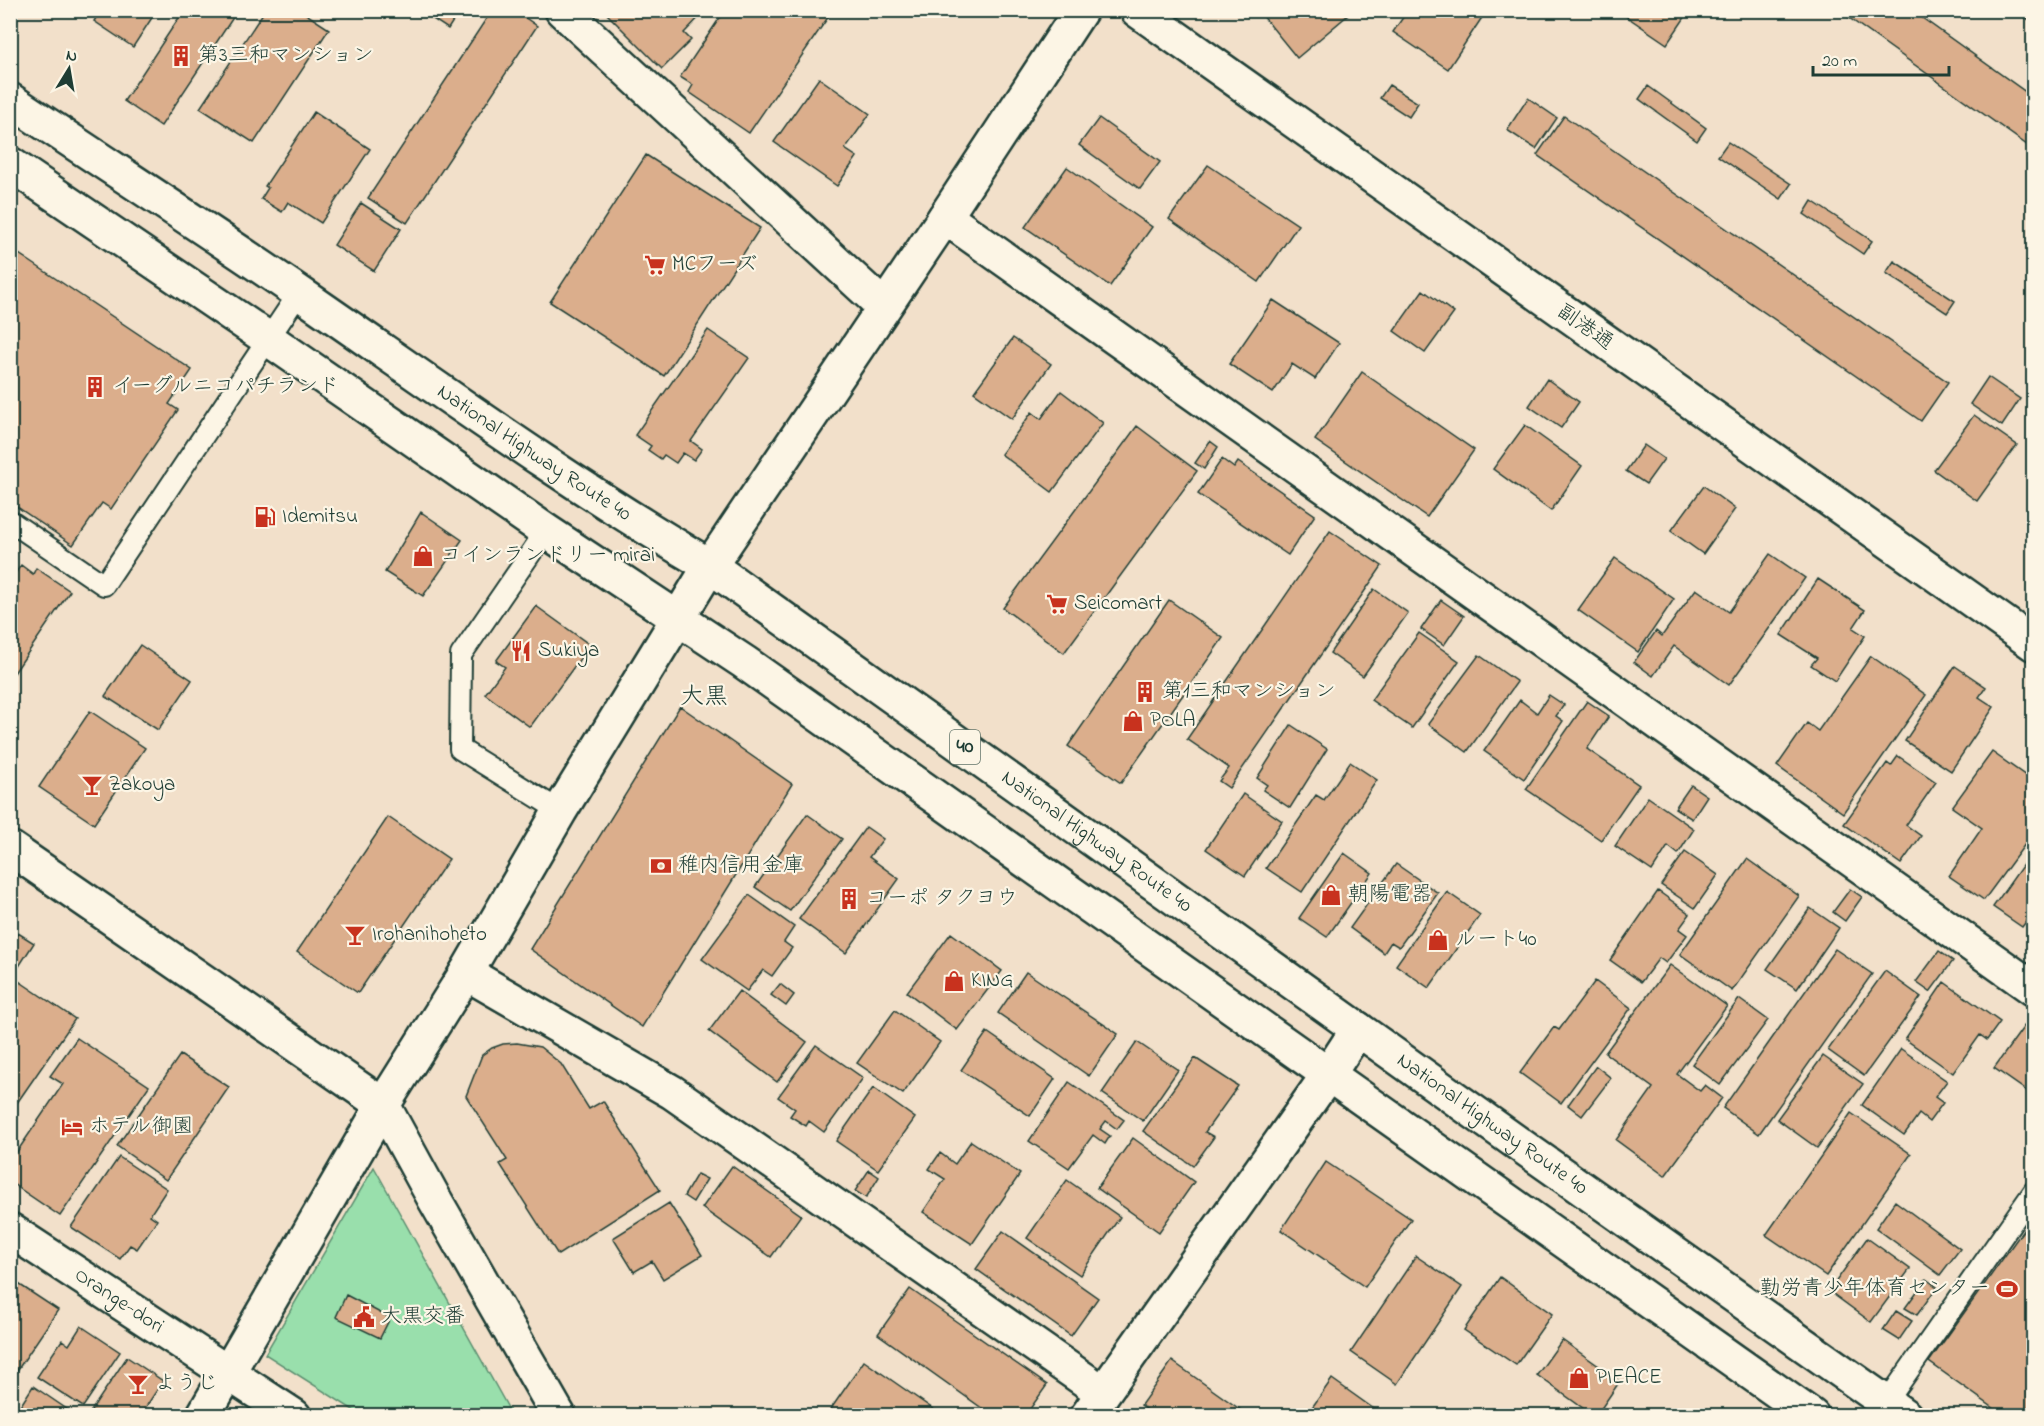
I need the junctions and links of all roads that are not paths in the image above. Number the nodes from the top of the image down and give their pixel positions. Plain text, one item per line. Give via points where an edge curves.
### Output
1 (562, 10) edge
2 (1081, 10) edge
3 (1137, 10) edge
4 (10, 100) edge
5 (10, 164) edge
6 (945, 218) junction
7 (299, 293) junction
8 (883, 306) junction
9 (267, 338) junction
10 (13, 528) edge
11 (546, 531) junction
12 (710, 566) junction
13 (677, 619) junction
14 (2034, 644) edge
15 (560, 811) junction
16 (10, 848) edge
17 (466, 973) junction
18 (2034, 989) edge
19 (1358, 1029) junction
20 (1328, 1075) junction
21 (383, 1105) junction
22 (2034, 1191) edge
23 (10, 1230) edge
24 (228, 1372) junction
25 (1093, 1409) edge
26 (1890, 1411) edge
27 (203, 1416) edge
28 (294, 1416) edge
29 (559, 1416) edge
30 (1812, 1416) edge

1 - 8 main road
2 - 6 main road
3 - 14 main road, 副港通
4 - 7 main road, National Highway Route 40 / 40
5 - 9 main road
6 - 8 main road
6 - 18 main road
7 - 9 lane
7 - 12 main road, National Highway Route 40 / 40 via 473,414 648,530
8 - 12 main road
9 - 10 lane via 104,585
9 - 11 main road
11 - 13 main road
11 - 15 lane via 461,655 460,749
12 - 13 main road
12 - 19 main road, National Highway Route 40 / 40
13 - 15 main road
13 - 20 main road via 908,776
15 - 17 main road
16 - 21 main road
17 - 21 main road
17 - 25 main road via 672,1092
19 - 20 main road
19 - 26 main road, National Highway Route 40 / 40
20 - 25 main road
20 - 30 main road
21 - 24 main road
21 - 29 main road
22 - 26 lane
23 - 24 main road, Orange-dori
24 - 27 main road
24 - 28 main road, Orange-dori

